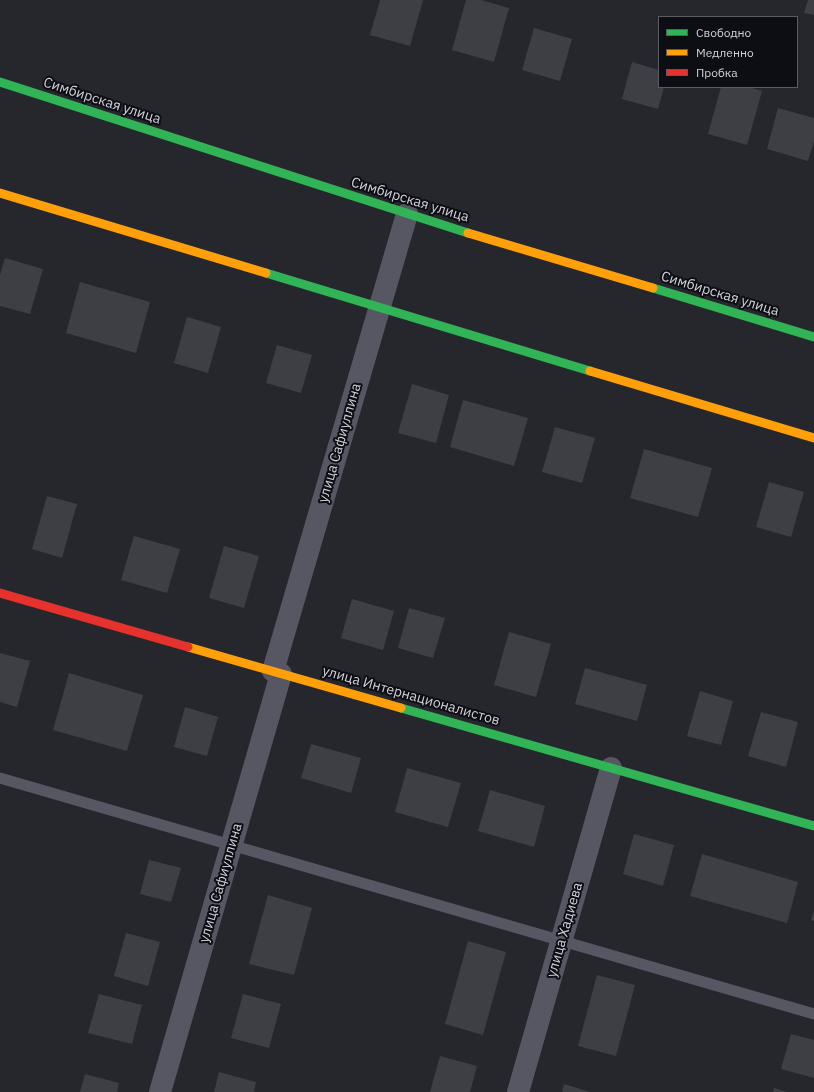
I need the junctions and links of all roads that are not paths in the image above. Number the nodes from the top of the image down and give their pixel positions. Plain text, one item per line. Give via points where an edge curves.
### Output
1 (0, 82) edge
2 (0, 193) edge
3 (407, 214) junction
4 (380, 307) junction
5 (814, 337) edge
6 (814, 438) edge
7 (0, 593) edge
8 (277, 672) junction
9 (611, 768) junction
10 (0, 778) edge
11 (814, 826) edge
12 (232, 845) junction
13 (562, 941) junction
14 (814, 1014) edge
15 (160, 1092) edge
16 (518, 1092) edge

1 - 3 street, Симбирская улица
2 - 4 street
3 - 4 street, улица Сафиуллина
3 - 5 street, Симбирская улица
4 - 6 street
4 - 8 street, улица Сафиуллина
7 - 8 street, улица Интернационалистов
8 - 9 street, улица Интернационалистов
8 - 12 street, улица Сафиуллина
9 - 11 street, улица Интернационалистов
9 - 13 street, улица Хадиева
10 - 12 lane
12 - 13 lane
12 - 15 street, улица Сафиуллина
13 - 14 lane
13 - 16 street, улица Хадиева

